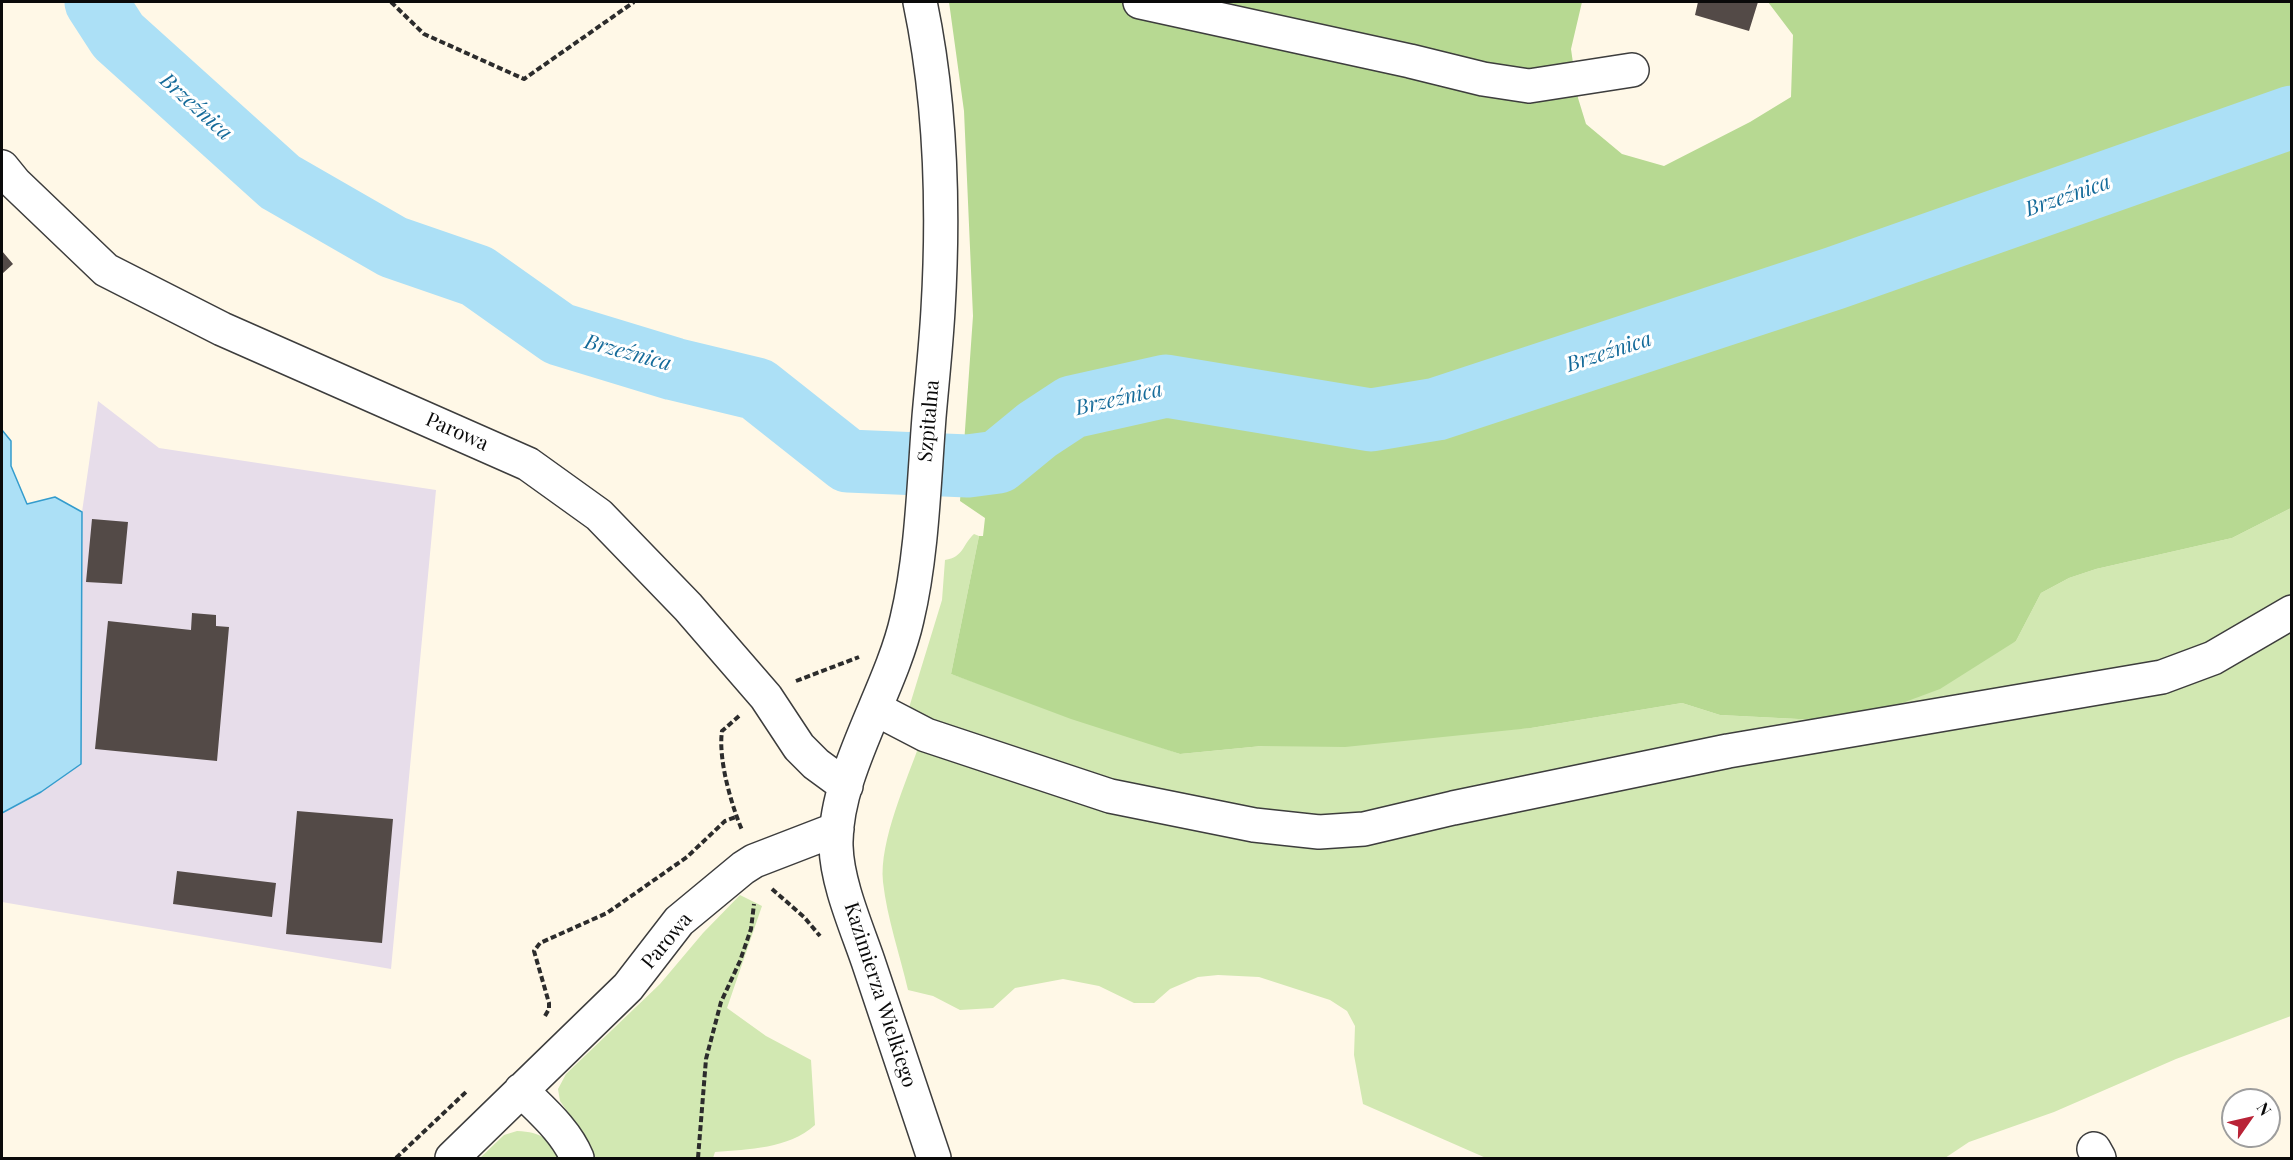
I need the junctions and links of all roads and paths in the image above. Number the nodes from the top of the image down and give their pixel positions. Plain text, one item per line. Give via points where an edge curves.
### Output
1 (391, 2) edge
2 (634, 2) edge
3 (920, 2) edge
4 (1140, 2) edge
5 (1632, 70) dead end
6 (2, 167) edge
7 (2292, 612) edge
8 (860, 657) dead end
9 (766, 696) junction
10 (876, 709) junction
11 (846, 786) junction
12 (736, 817) junction
13 (837, 829) junction
14 (748, 864) junction
15 (824, 943) dead end
16 (539, 1023) dead end
17 (472, 1087) dead end
18 (521, 1090) junction
19 (396, 1158) edge
20 (452, 1158) edge
21 (578, 1158) edge
22 (698, 1158) edge
23 (934, 1158) edge

1 - 2 path via 423,34 524,79
3 - 10 street, Szpitalna via 930,58 939,168 938,311 907,620
4 - 5 street via 1529,86
6 - 9 street, Parowa via 106,270 222,329 528,464 599,515 688,607
7 - 10 street via 2213,658 2162,677 1728,751 1364,830 1319,832 1254,825 1110,796 926,735
8 - 9 path via 779,686
9 - 11 street, Parowa via 799,747
9 - 12 path via 722,731 723,758
10 - 11 street, Szpitalna
11 - 13 street, Szpitalna
12 - 14 path
12 - 16 path via 725,821 687,857 606,913 540,942 534,951 549,1009
13 - 14 street, Parowa
13 - 23 street, Kazimierza Wielkiego via 838,859 851,912
14 - 15 path via 816,929
14 - 18 street, Parowa via 679,921 628,987
14 - 22 path via 754,900 751,929 721,1002 706,1059
17 - 19 path
18 - 20 street, Parowa
18 - 21 street via 554,1122

